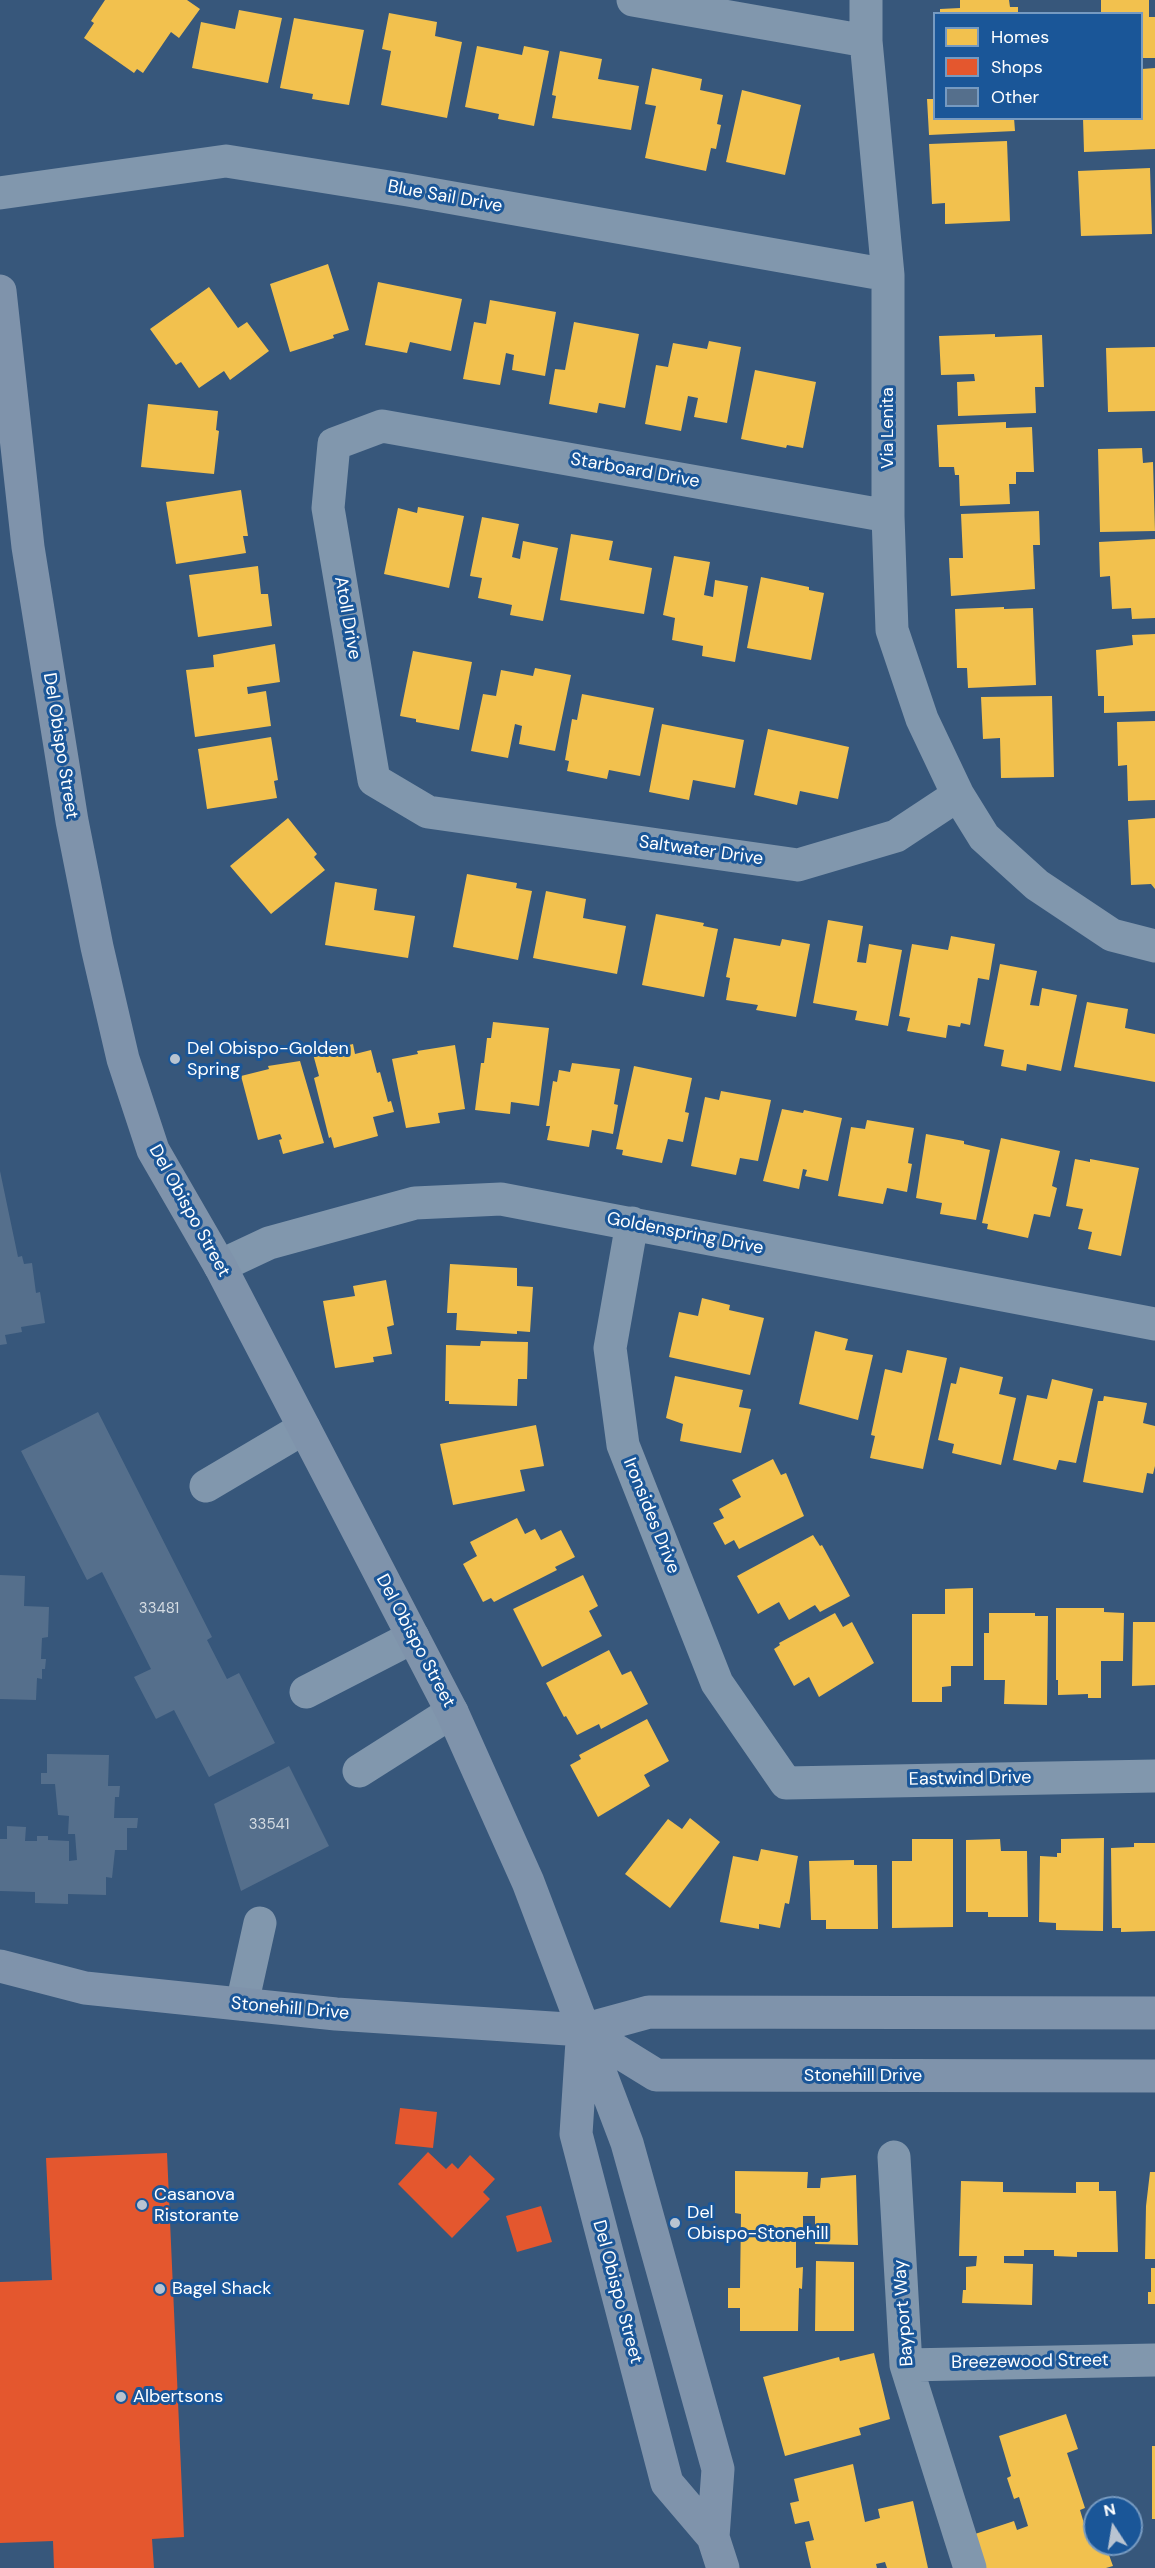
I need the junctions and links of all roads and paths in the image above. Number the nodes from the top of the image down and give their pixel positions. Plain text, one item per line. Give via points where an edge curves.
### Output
1 (633, 0) edge
2 (866, 0) edge
3 (866, 41) junction
4 (0, 193) edge
5 (888, 275) junction
6 (0, 291) edge
7 (382, 426) joint
8 (888, 516) junction
9 (958, 795) junction
10 (428, 812) joint
11 (1155, 946) edge
12 (632, 1224) junction
13 (220, 1266) junction
14 (1155, 1324) edge
15 (304, 1428) junction
16 (206, 1486) dead end
17 (413, 1637) junction
18 (306, 1692) dead end
19 (452, 1712) junction
20 (359, 1771) dead end
21 (1155, 1776) edge
22 (786, 1783) joint
23 (260, 1923) dead end
24 (0, 1966) edge
25 (242, 2004) junction
26 (1155, 2013) edge
27 (583, 2030) junction
28 (1155, 2076) edge
29 (894, 2157) dead end
30 (1155, 2360) edge
31 (906, 2365) junction
32 (713, 2537) junction
33 (723, 2568) edge
34 (970, 2568) edge

1 - 3 street
2 - 3 street, Via Lenita
3 - 5 street, Via Lenita
4 - 5 street, Blue Sail Drive via 226,161
5 - 8 street, Via Lenita
6 - 13 main road, Del Obispo Street via 28,547 72,821 97,947 123,1059 153,1150
7 - 8 street, Starboard Drive
7 - 10 street, Atoll Drive via 334,444 328,508 374,780
8 - 9 street, Via Lenita via 892,630 922,719
9 - 10 street, Saltwater Drive via 896,836 798,865
9 - 11 street, Via Lenita via 984,837 1037,885 1112,935
12 - 13 street, Goldenspring Drive via 501,1199 415,1203 269,1243
12 - 14 street, Goldenspring Drive
12 - 22 street, Ironsides Drive via 610,1348 623,1445 717,1683
13 - 15 main road, Del Obispo Street
15 - 16 street
15 - 17 main road, Del Obispo Street
17 - 18 street
17 - 19 main road, Del Obispo Street
19 - 20 street
19 - 27 main road, Del Obispo Street via 524,1872
21 - 22 street, Eastwind Drive
23 - 25 street
24 - 25 main road, Stonehill Drive via 84,1988
25 - 27 main road, Stonehill Drive
26 - 27 main road, Stonehill Drive via 649,2012
27 - 28 main road, Stonehill Drive via 656,2075
27 - 32 main road, Del Obispo Street via 627,2143 718,2469
27 - 32 main road, Del Obispo Street via 576,2134 668,2483
29 - 31 street, Bayport Way
30 - 31 street, Breezewood Street
31 - 34 street, Bayport Way
32 - 33 main road, Del Obispo Street

